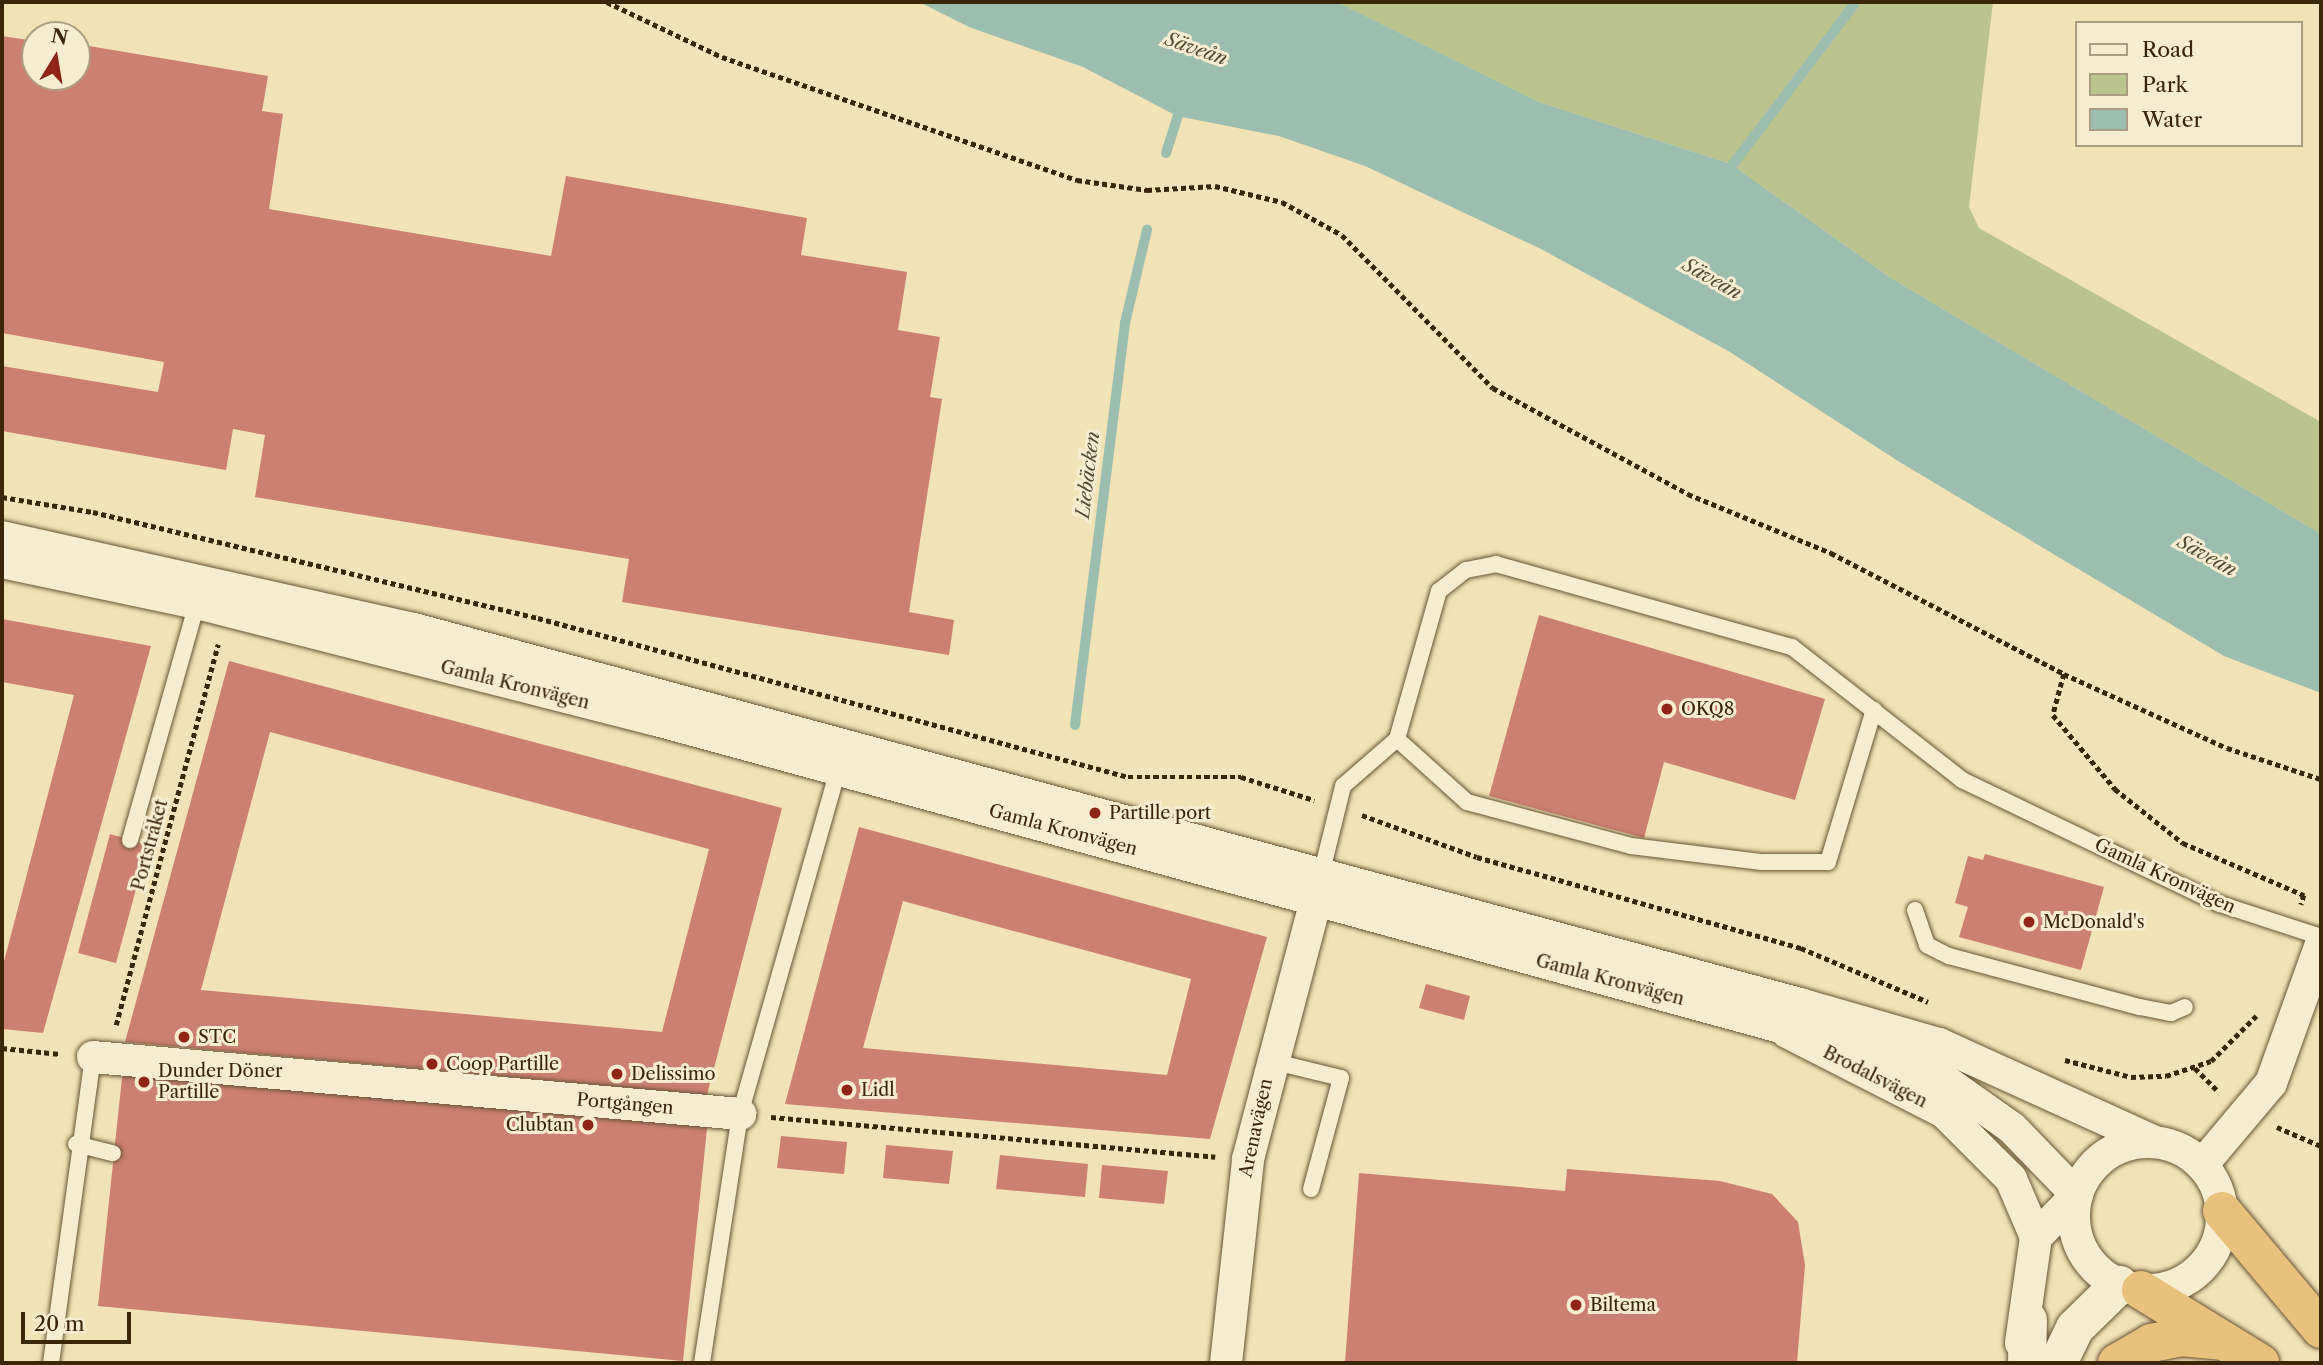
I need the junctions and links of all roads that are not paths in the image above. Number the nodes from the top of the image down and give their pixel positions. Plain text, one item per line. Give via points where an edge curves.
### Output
1 (2, 537) edge
2 (2, 562) edge
3 (200, 591) junction
4 (1874, 710) junction
5 (1397, 738) junction
6 (842, 758) junction
7 (130, 840) dead end
8 (1320, 885) junction
9 (1915, 910) dead end
10 (2321, 937) edge
11 (2319, 961) edge
12 (2185, 1007) dead end
13 (1777, 1026) junction
14 (100, 1057) joint
15 (1271, 1061) junction
16 (740, 1114) junction
17 (2155, 1142) junction
18 (76, 1144) junction
19 (113, 1153) dead end
20 (2202, 1164) junction
21 (1311, 1189) dead end
22 (2077, 1195) junction
23 (2222, 1211) junction
24 (2036, 1237) junction
25 (2130, 1287) junction
26 (2028, 1320) junction
27 (2321, 1329) edge
28 (2248, 1354) edge
29 (51, 1363) edge
30 (702, 1363) edge
31 (1226, 1363) edge
32 (2015, 1363) edge
33 (2027, 1363) edge
34 (2058, 1363) edge
35 (2117, 1363) edge

1 - 3 street, Gamla Kronvägen
2 - 3 street, Gamla Kronvägen
3 - 6 street, Gamla Kronvägen
3 - 7 lane
4 - 5 lane via 1828,862 1762,862 1631,846 1467,802
4 - 5 lane, Gamla Kronvägen via 1792,647 1496,564 1466,570 1440,591
4 - 10 lane, Gamla Kronvägen via 1962,780 2220,904
5 - 8 lane via 1356,771 1338,808
6 - 8 street, Gamla Kronvägen
6 - 16 lane
8 - 13 street, Gamla Kronvägen
8 - 15 street, Arenavägen
8 - 17 street, Gamla Kronvägen via 1938,1044
9 - 12 lane via 1927,945 1949,956 2140,1007 2171,1013
11 - 20 street via 2271,1083
13 - 22 street, Gamla Kronvägen via 1838,1031 1930,1070 2012,1128
13 - 24 street, Brodalsvägen via 1944,1112 2011,1179
14 - 16 street, Portgången
14 - 18 lane
15 - 21 lane via 1341,1078
15 - 31 street, Arenavägen via 1248,1159
16 - 30 lane
17 - 20 street
17 - 22 street via 2107,1154
18 - 19 lane
18 - 29 lane
20 - 23 street
22 - 24 street
22 - 25 street via 2081,1248
23 - 25 street via 2219,1239 2195,1274 2169,1287
23 - 27 highway
24 - 26 street, Brodalsvägen
25 - 28 highway
25 - 34 street via 2075,1328
26 - 32 street
26 - 33 street, Brodalsvägen
28 - 35 highway via 2181,1337 2151,1343

